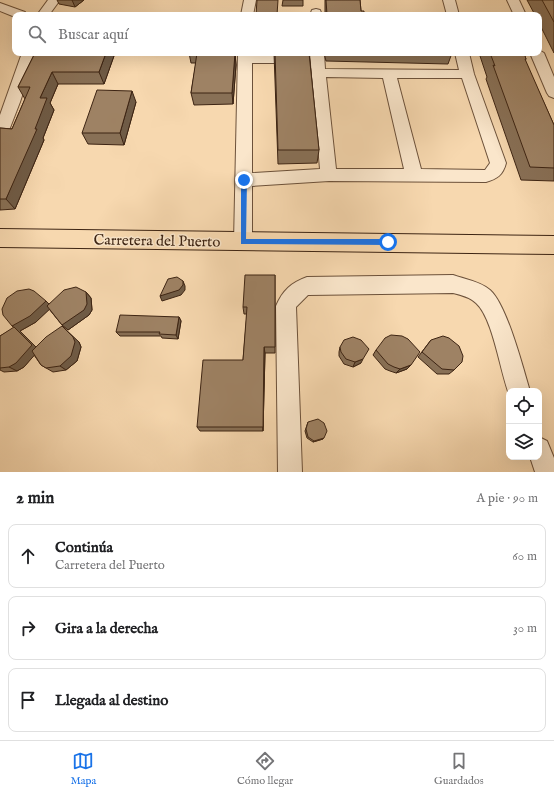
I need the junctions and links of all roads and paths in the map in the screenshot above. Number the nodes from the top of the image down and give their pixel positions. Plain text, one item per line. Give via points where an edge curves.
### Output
1 (54, 0) edge
2 (250, 0) edge
3 (449, 0) edge
4 (513, 0) edge
5 (0, 7) edge
6 (13, 12) edge
7 (45, 12) edge
8 (247, 12) edge
9 (452, 12) edge
10 (519, 12) edge
11 (28, 56) edge
12 (245, 56) edge
13 (463, 56) edge
14 (538, 56) edge
15 (318, 62) edge
16 (389, 73) junction
17 (467, 74) junction
18 (554, 93) edge
19 (0, 133) edge
20 (329, 175) junction
21 (414, 175) junction
22 (244, 180) junction
23 (0, 238) edge
24 (243, 242) junction
25 (554, 246) edge
26 (518, 388) edge
27 (542, 458) edge
28 (290, 472) edge
29 (547, 472) edge

1 - 7 lane
2 - 8 lane
3 - 9 lane
4 - 10 lane
5 - 6 lane
11 - 19 lane
12 - 15 lane
12 - 22 lane
13 - 17 lane
14 - 18 lane
15 - 16 lane
15 - 20 lane
16 - 17 lane
16 - 21 lane
17 - 21 lane via 498,163 497,168 486,176
20 - 21 lane
20 - 22 lane
22 - 24 lane
23 - 24 main road, Carretera del Puerto
24 - 25 main road, Carretera del Puerto
26 - 28 lane via 493,311 485,298 469,288 453,284 308,286 297,290 286,306
27 - 29 lane

